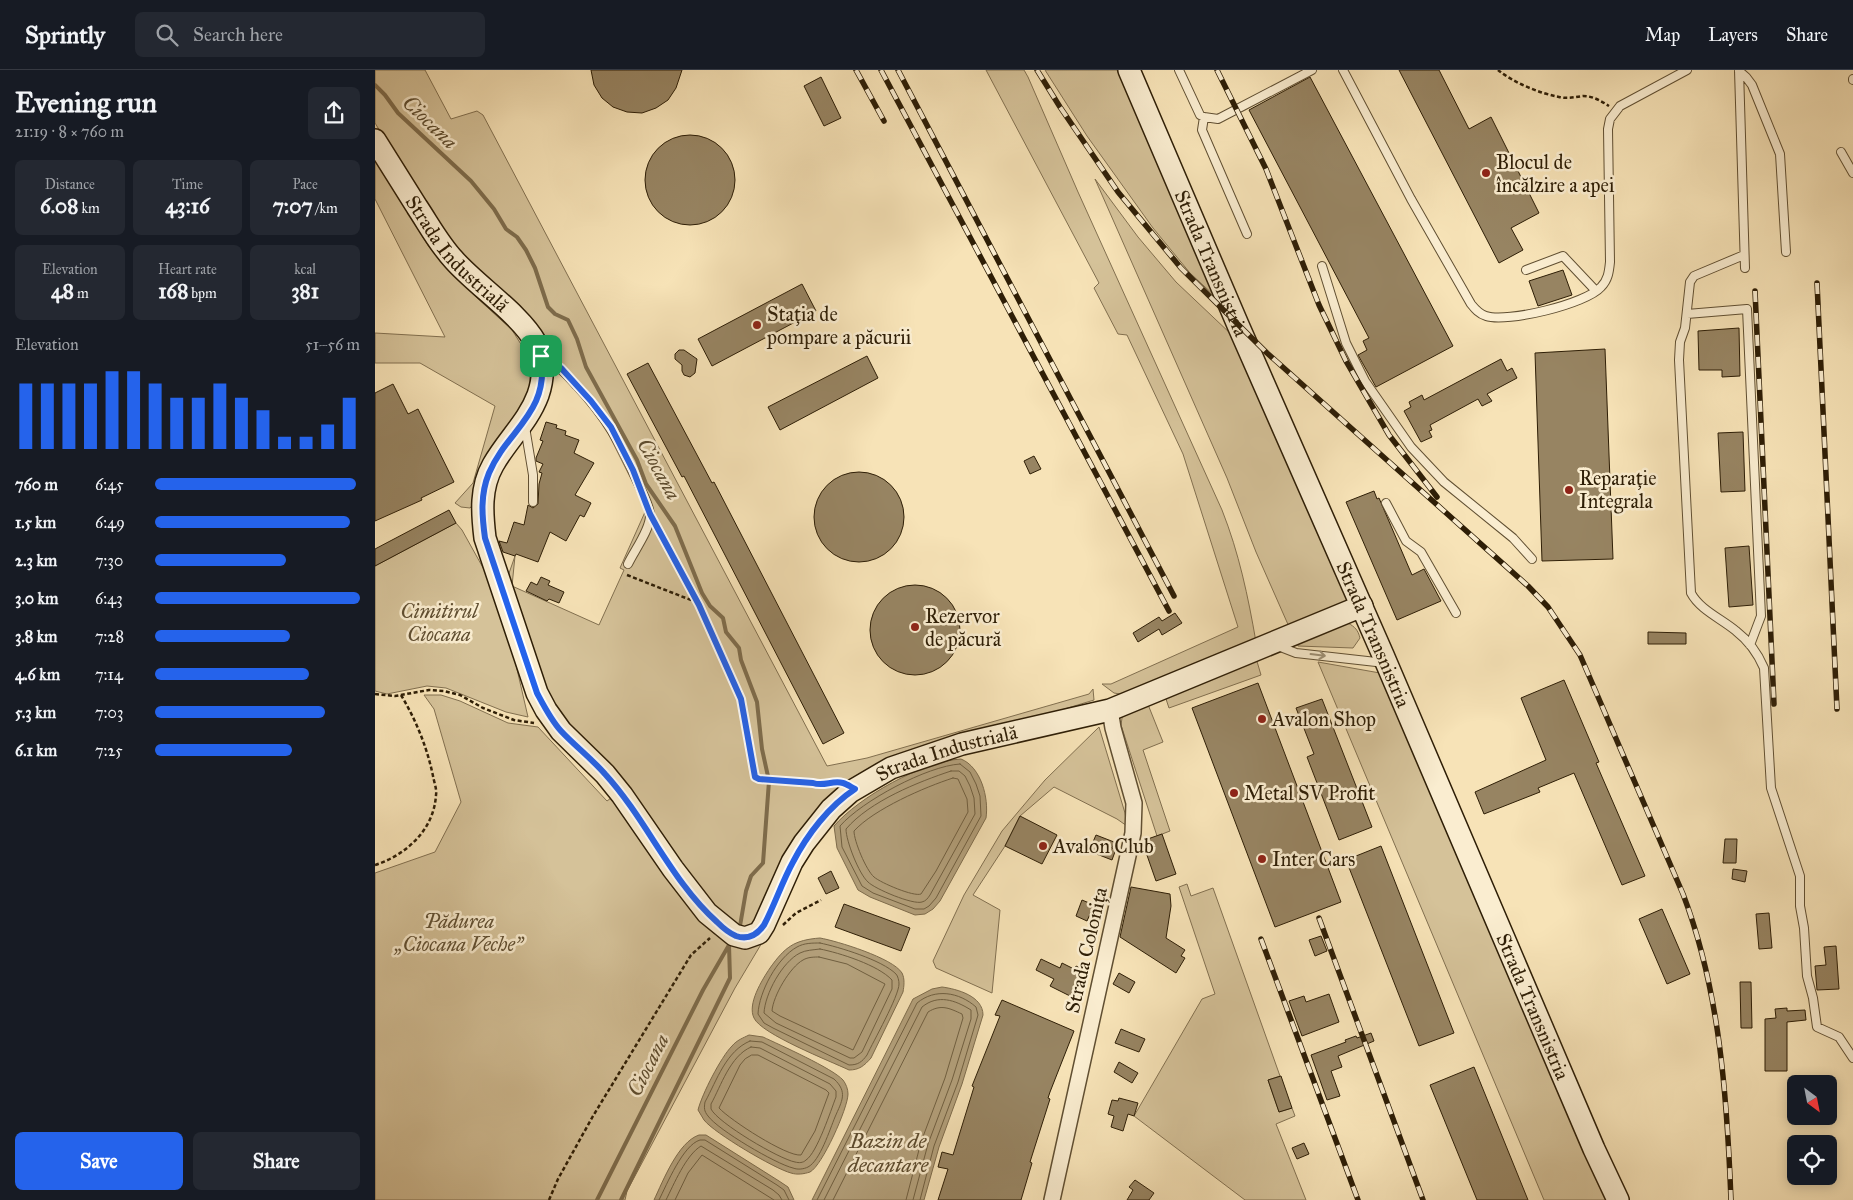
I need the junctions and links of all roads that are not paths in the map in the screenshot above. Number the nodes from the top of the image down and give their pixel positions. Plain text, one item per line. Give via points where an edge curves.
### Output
1 (1129, 70) edge
2 (1179, 70) edge
3 (1312, 70) edge
4 (1343, 70) edge
5 (1687, 70) edge
6 (1739, 70) edge
7 (1204, 117) junction
8 (375, 140) edge
9 (1841, 152) dead end
10 (1853, 173) edge
11 (1247, 234) dead end
12 (1786, 252) dead end
13 (1744, 255) junction
14 (1322, 266) dead end
15 (1745, 268) dead end
16 (1526, 270) dead end
17 (1596, 291) junction
18 (1687, 314) junction
19 (541, 356) junction
20 (524, 423) junction
21 (533, 502) dead end
22 (1386, 503) dead end
23 (1532, 559) dead end
24 (627, 564) road end
25 (1362, 606) junction
26 (1456, 614) dead end
27 (1272, 643) junction
28 (1750, 645) junction
29 (1387, 664) junction
30 (1110, 710) junction
31 (1853, 1058) edge
32 (1052, 1200) edge
33 (1618, 1200) edge

1 - 25 street, Strada Transnistria
2 - 7 lane via 1200,115
3 - 7 lane via 1217,119
4 - 17 lane via 1411,199 1477,312 1505,319 1527,316
5 - 17 lane via 1626,103 1616,110 1611,119 1608,129 1610,262 1606,282
6 - 12 lane via 1753,85 1780,154
6 - 13 lane
7 - 11 lane via 1202,130
8 - 19 street, Strada Industrială via 442,246 531,336
9 - 10 lane
13 - 15 lane
13 - 18 lane via 1694,276 1690,282
14 - 23 lane via 1346,343 1365,381 1399,432 1429,468 1513,538
16 - 17 lane via 1563,256
18 - 28 lane via 1679,360 1691,593 1696,602 1738,632
18 - 28 lane via 1747,309 1761,616
19 - 20 street, Strada Industrială via 543,369 539,392
19 - 24 lane via 561,368 602,414 633,470 650,514 649,525
20 - 21 lane via 533,475
20 - 30 street, Strada Industrială via 499,455 489,475 483,496 482,518 485,538 537,693 561,731 605,774 687,889 707,913 734,936 745,938 759,933 792,862 831,809 855,789 915,758
22 - 26 lane via 1406,541 1421,552
25 - 27 street, Strada Industrială
25 - 29 street, Strada Transnistria
27 -> 29 lane via 1296,653
27 - 30 street, Strada Industrială
28 - 31 lane via 1758,653 1764,668 1771,788 1801,876 1800,906 1807,976 1817,1027 1839,1037
29 - 33 street, Strada Transnistria
30 - 32 street, Strada Colonița via 1134,803 1133,832

